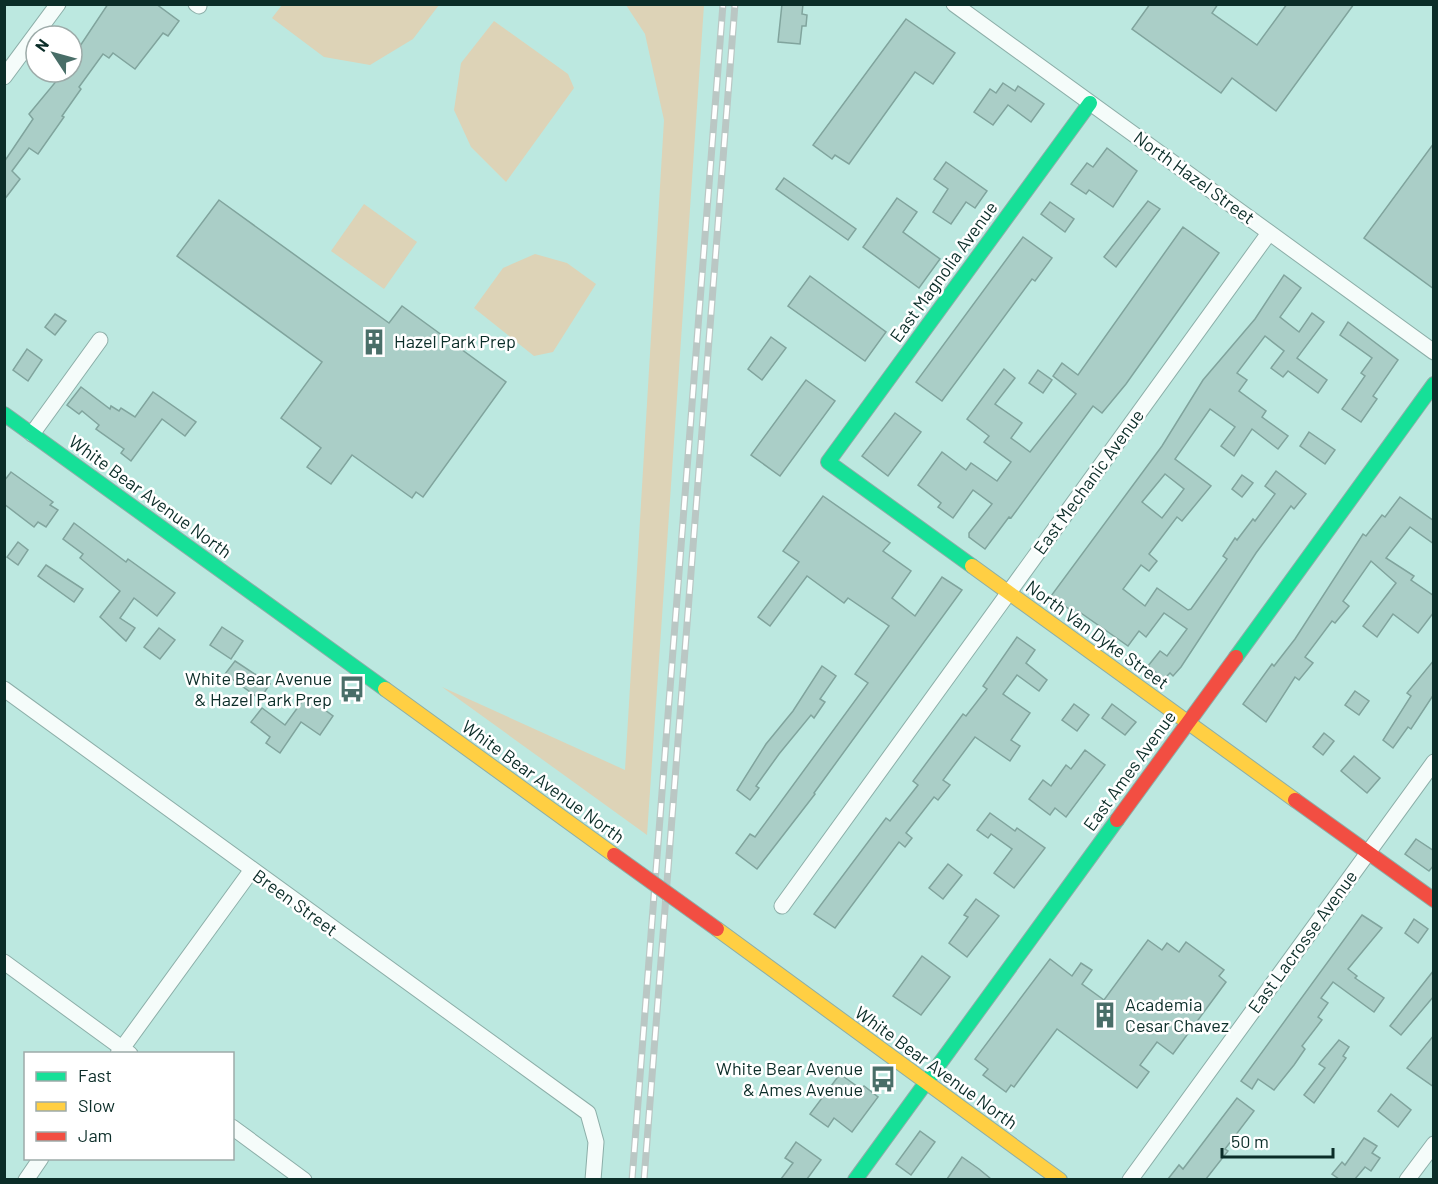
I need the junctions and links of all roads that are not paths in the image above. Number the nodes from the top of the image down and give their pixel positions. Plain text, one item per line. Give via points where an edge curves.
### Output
1 (58, 4) edge
2 (954, 4) edge
3 (4, 77) edge
4 (1090, 103) junction
5 (1269, 233) junction
6 (100, 340) dead end
7 (1434, 352) edge
8 (1434, 384) edge
9 (4, 414) edge
10 (32, 434) junction
11 (828, 462) joint
12 (1009, 593) junction
13 (4, 689) edge
14 (1188, 723) junction
15 (1434, 762) edge
16 (1367, 853) junction
17 (251, 871) junction
18 (1434, 900) edge
19 (782, 906) dead end
20 (4, 962) edge
21 (124, 1052) edge
22 (926, 1083) junction
23 (234, 1128) edge
24 (1434, 1144) edge
25 (40, 1160) edge
26 (26, 1179) edge
27 (304, 1179) edge
28 (593, 1179) edge
29 (855, 1179) edge
30 (1060, 1179) edge
31 (1130, 1179) edge
32 (1407, 1179) edge

1 - 3 street
2 - 4 street, North Hazel Street
4 - 5 street, North Hazel Street
4 - 11 street, East Magnolia Avenue
5 - 7 street, North Hazel Street
5 - 12 street, East Mechanic Avenue
6 - 10 street
8 - 14 street, East Ames Avenue
9 - 10 street, White Bear Avenue North
10 - 22 street, White Bear Avenue North, bridge
11 - 12 street, North Van Dyke Street
12 - 14 street, North Van Dyke Street
12 - 19 street, East Mechanic Avenue
13 - 17 street, Breen Street
14 - 16 street, North Van Dyke Street
14 - 22 street, East Ames Avenue
15 - 16 street, East Lacrosse Avenue
16 - 18 street, North Van Dyke Street
16 - 31 street, East Lacrosse Avenue
17 - 21 street
17 - 28 street, Breen Street via 588,1113 596,1142
20 - 21 street
22 - 29 street, East Ames Avenue
22 - 30 street, White Bear Avenue North
23 - 27 street
24 - 32 street
25 - 26 street

